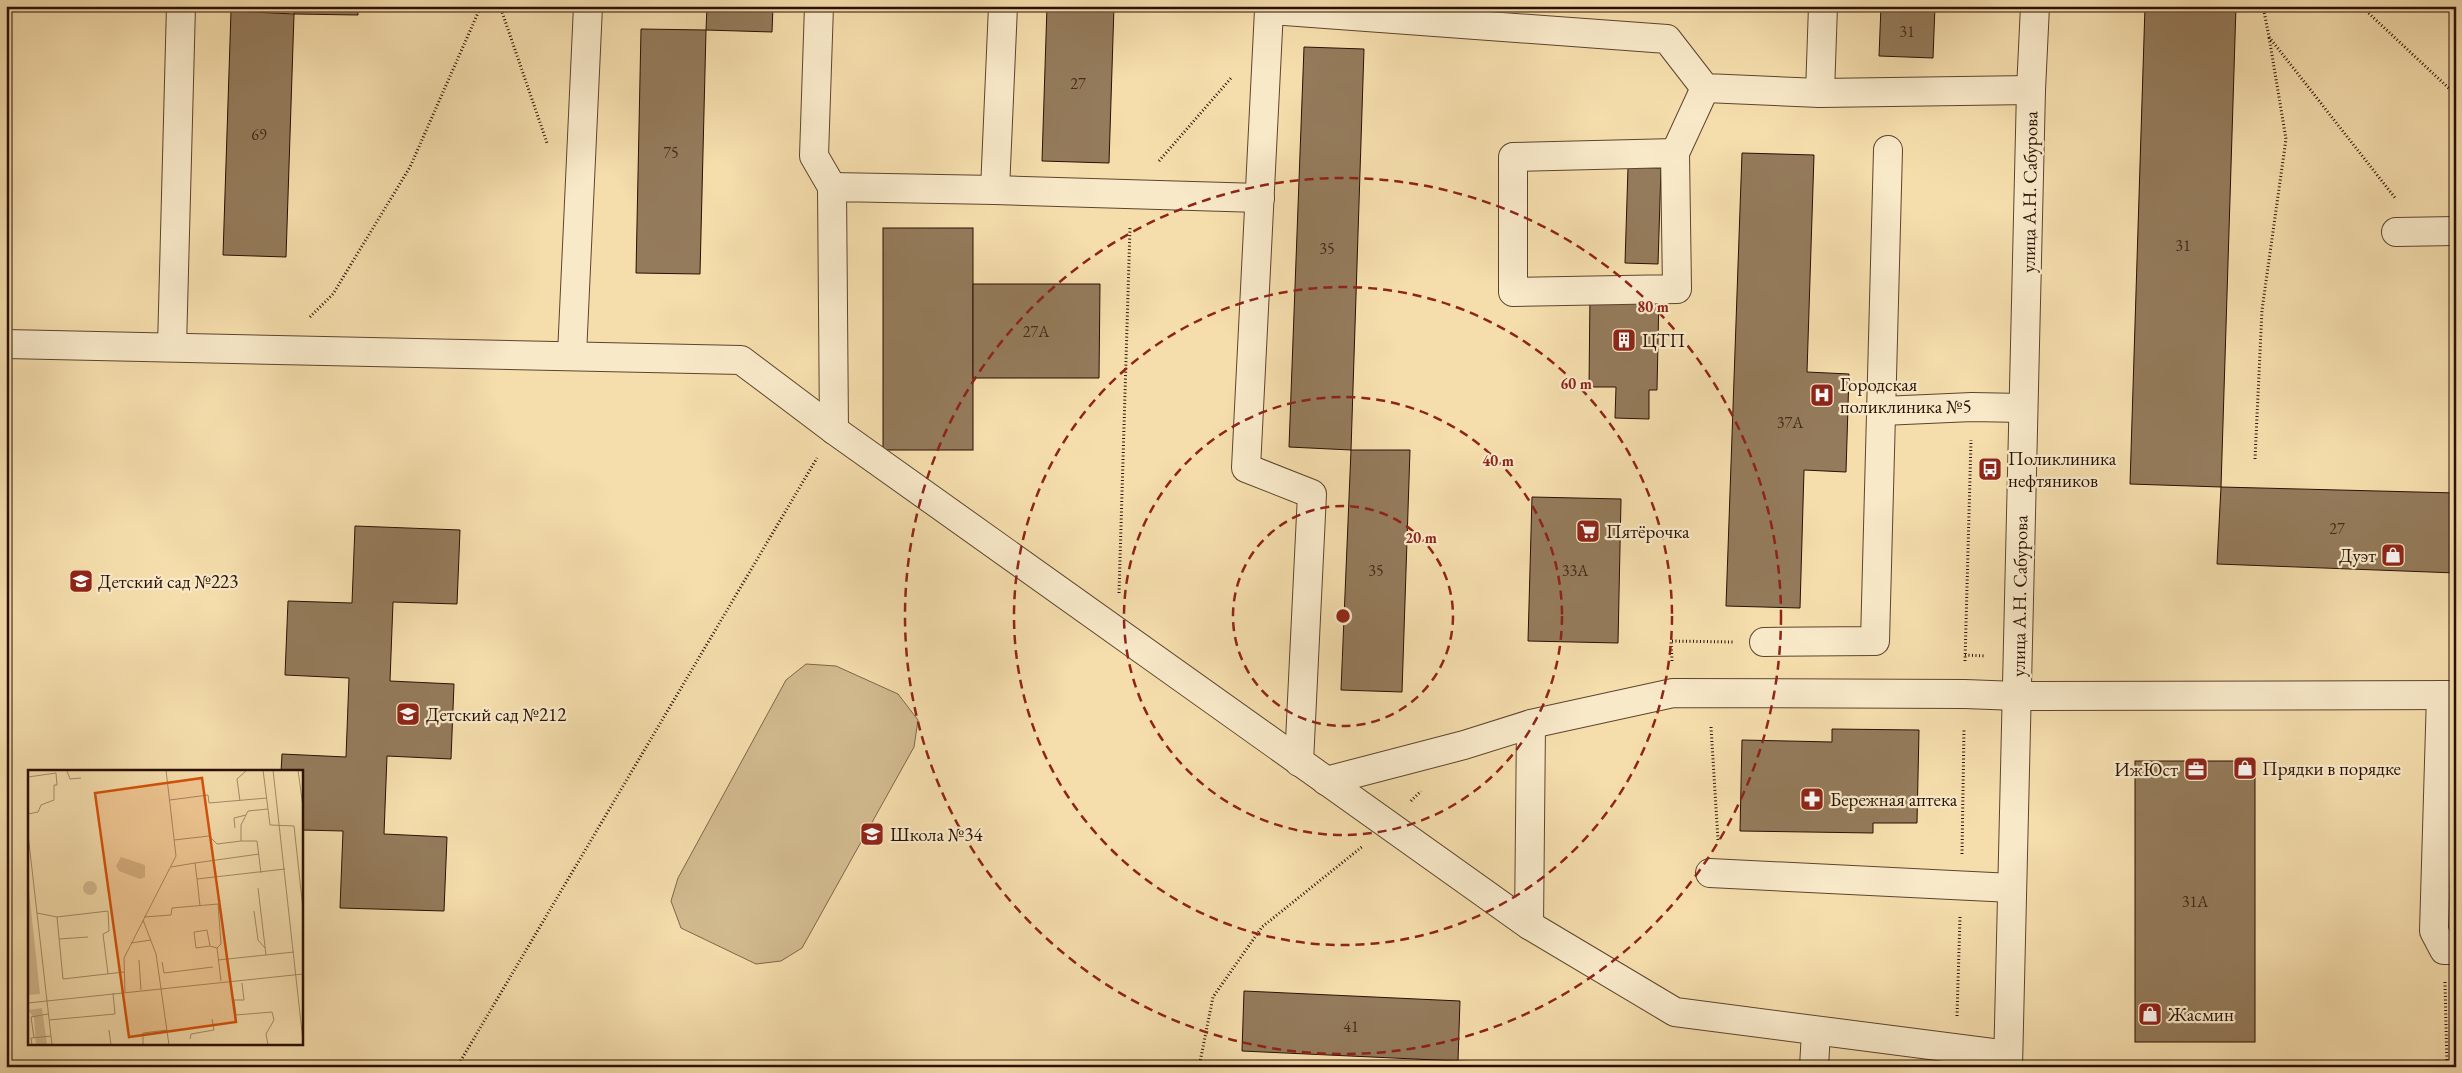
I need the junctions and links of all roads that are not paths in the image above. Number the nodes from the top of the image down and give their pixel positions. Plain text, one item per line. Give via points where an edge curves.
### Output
1 (181, 6) edge
2 (588, 6) edge
3 (819, 6) edge
4 (1002, 6) edge
5 (1822, 6) edge
6 (2035, 6) edge
7 (1705, 88) junction
8 (2031, 90) junction
9 (1820, 93) junction
10 (1888, 150) dead end
11 (1675, 153) junction
12 (832, 187) junction
13 (995, 190) junction
14 (1260, 198) junction
15 (2456, 230) edge
16 (2409, 231) road end
17 (6, 344) edge
18 (172, 347) junction
19 (572, 355) junction
20 (2023, 408) junction
21 (1882, 410) junction
22 (834, 430) junction
23 (1764, 642) road end
24 (2448, 695) edge
25 (2017, 696) junction
26 (1531, 724) junction
27 (1299, 762) junction
28 (1326, 781) junction
29 (1715, 873) road end
30 (2012, 888) junction
31 (1529, 925) junction
32 (2450, 950) edge
33 (1816, 1032) junction
34 (2008, 1061) edge
35 (1814, 1067) edge

1 - 18 street
2 - 19 street
3 - 12 street via 814,156
4 - 13 street
5 - 9 street
6 - 8 street, улица А.Н. Сабурова
7 - 9 street
7 - 11 street
7 - 14 street via 1667,39 1269,10
8 - 9 street
8 - 20 street, улица А.Н. Сабурова
10 - 21 street
11 - 11 street via 1513,157 1513,292 1676,288
12 - 13 street
12 - 22 street
13 - 14 street
14 - 27 street via 1246,468 1312,494
15 - 16 street
17 - 18 street
18 - 19 street
19 - 22 street via 741,360
20 - 21 street
20 - 25 street, улица А.Н. Сабурова
21 - 23 street via 1875,642
22 - 27 street
24 - 25 street
24 - 32 street via 2434,931
25 - 26 street via 1673,693
25 - 30 street, улица А.Н. Сабурова
26 - 28 street
26 - 31 street
27 - 28 street
28 - 31 street
29 - 30 street
30 - 34 street, улица А.Н. Сабурова
31 - 33 street via 1675,1012
33 - 34 street via 1955,1049
33 - 35 street

